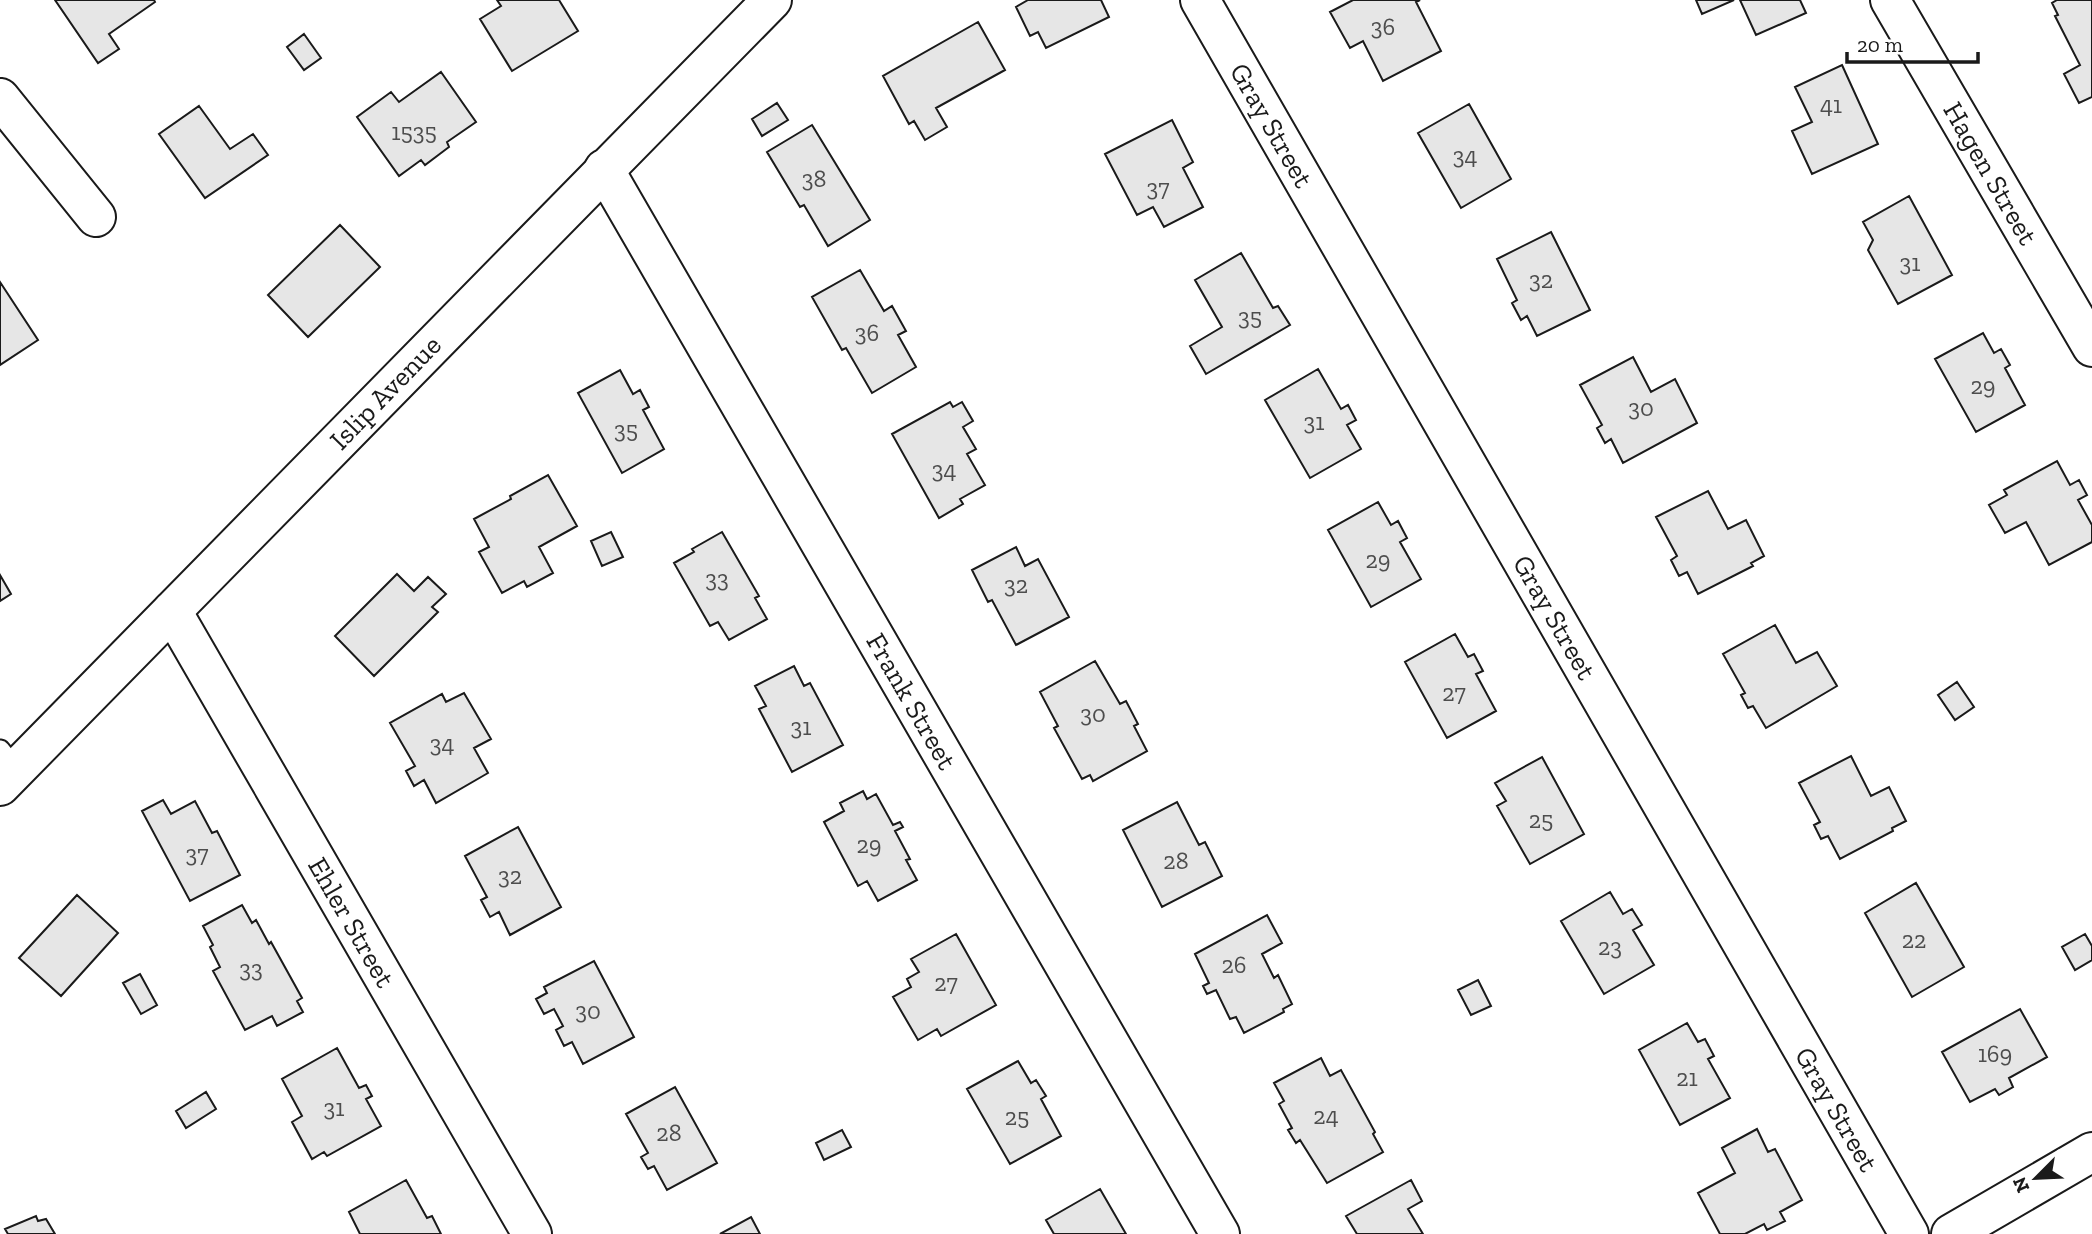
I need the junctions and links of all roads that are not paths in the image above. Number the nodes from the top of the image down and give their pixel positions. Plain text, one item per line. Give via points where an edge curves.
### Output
1 (772, 0) edge
2 (1200, 0) edge
3 (1890, 0) edge
4 (0, 98) edge
5 (604, 169) junction
6 (96, 217) dead end
7 (2092, 347) edge
8 (172, 611) junction
9 (5, 769) edge
10 (2092, 1152) edge
11 (532, 1234) edge
12 (1220, 1234) edge
13 (1909, 1234) edge
14 (1951, 1234) edge

1 - 5 street, Islip Avenue
2 - 13 street, Gray Street
3 - 7 street, Hagen Street
4 - 6 street
5 - 8 street, Islip Avenue
5 - 12 street, Frank Street
8 - 9 street, Islip Avenue
8 - 11 street, Ehler Street
10 - 14 street

